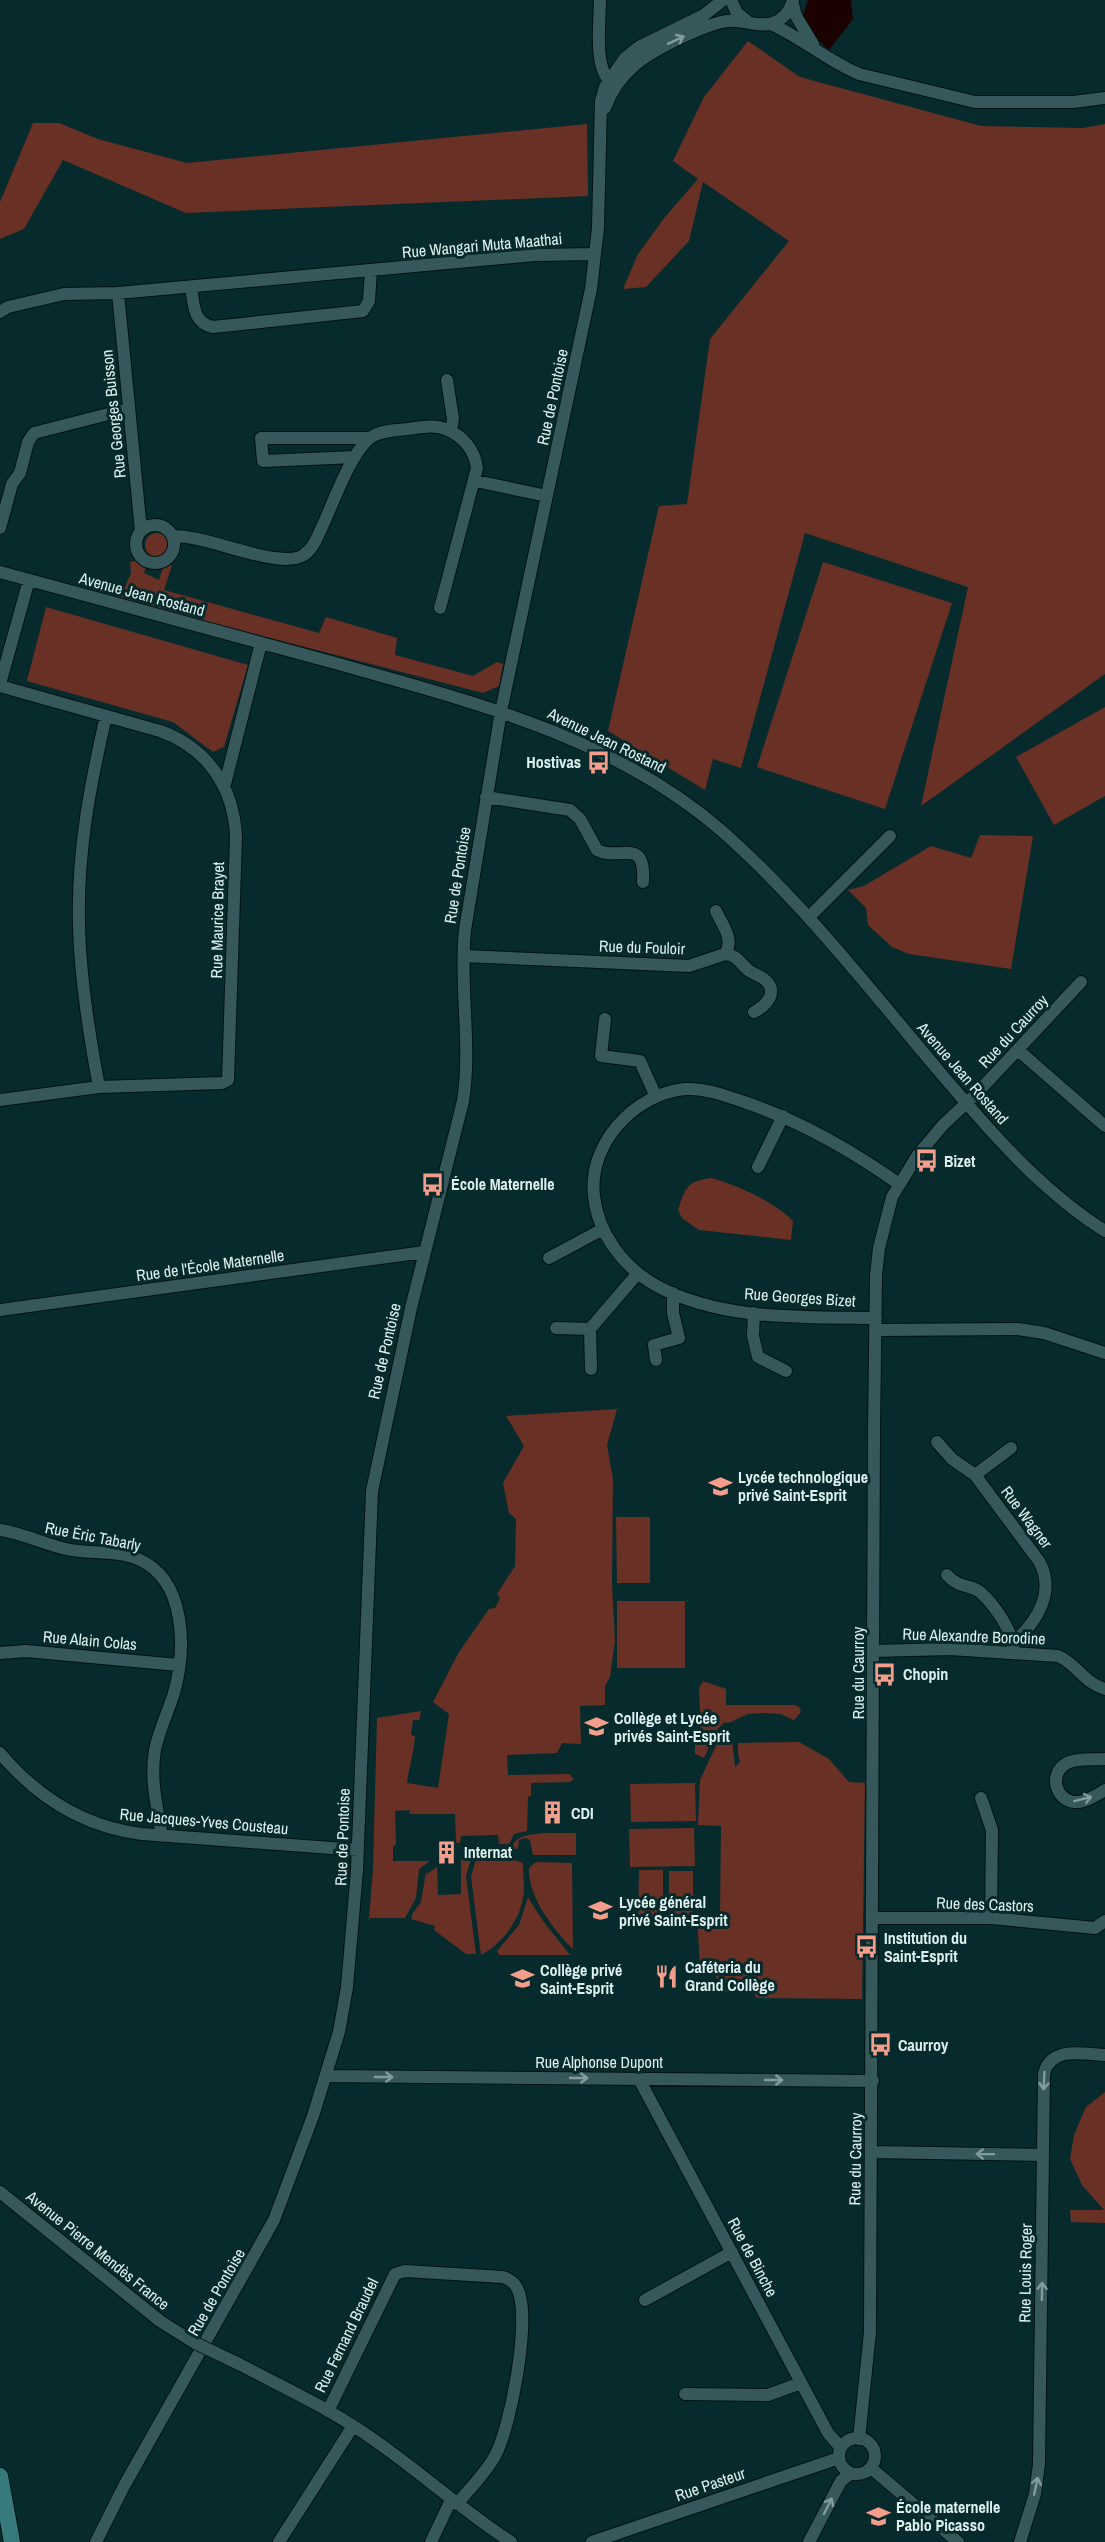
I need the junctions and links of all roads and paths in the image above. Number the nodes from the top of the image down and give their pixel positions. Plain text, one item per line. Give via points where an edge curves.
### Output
1 (600, 0) edge
2 (723, 0) edge
3 (731, 0) edge
4 (793, 2) edge
5 (748, 22) junction
6 (771, 24) junction
7 (817, 49) junction
8 (612, 83) junction
9 (1105, 98) edge
10 (595, 254) junction
11 (371, 270) junction
12 (191, 287) junction
13 (118, 293) junction
14 (0, 312) edge
15 (447, 380) dead end
16 (128, 409) junction
17 (451, 431) junction
18 (370, 438) junction
19 (355, 457) junction
20 (476, 481) junction
21 (6, 482) edge
22 (547, 496) junction
23 (0, 528) edge
24 (141, 531) junction
25 (173, 536) junction
26 (0, 572) edge
27 (29, 580) junction
28 (440, 608) dead end
29 (261, 643) junction
30 (0, 685) edge
31 (501, 711) junction
32 (106, 716) junction
33 (225, 784) junction
34 (486, 797) junction
35 (890, 836) dead end
36 (644, 882) dead end
37 (716, 911) dead end
38 (809, 917) junction
39 (725, 954) junction
40 (464, 957) junction
41 (1081, 982) dead end
42 (754, 1011) dead end
43 (605, 1019) dead end
44 (1018, 1050) junction
45 (99, 1087) junction
46 (656, 1097) junction
47 (0, 1100) edge
48 (966, 1103) junction
49 (783, 1116) junction
50 (1105, 1126) edge
51 (758, 1167) dead end
52 (899, 1184) junction
53 (603, 1229) junction
54 (1105, 1231) edge
55 (424, 1252) junction
56 (549, 1258) dead end
57 (638, 1273) junction
58 (673, 1293) junction
59 (0, 1310) edge
60 (754, 1313) junction
61 (875, 1324) junction
62 (556, 1328) dead end
63 (590, 1329) junction
64 (1105, 1353) edge
65 (656, 1360) dead end
66 (591, 1369) dead end
67 (786, 1371) dead end
68 (937, 1442) dead end
69 (1011, 1448) dead end
70 (975, 1475) junction
71 (0, 1530) edge
72 (947, 1575) dead end
73 (1012, 1648) junction
74 (874, 1651) junction
75 (0, 1653) edge
76 (178, 1665) junction
77 (1105, 1689) edge
78 (0, 1753) edge
79 (1105, 1759) edge
80 (1105, 1790) edge
81 (981, 1797) dead end
82 (162, 1836) junction
83 (358, 1850) junction
84 (874, 1918) junction
85 (992, 1918) junction
86 (1102, 1926) edge
87 (1105, 2055) edge
88 (326, 2076) junction
89 (639, 2079) junction
90 (873, 2081) junction
91 (872, 2152) junction
92 (1043, 2155) junction
93 (0, 2192) edge
94 (732, 2252) junction
95 (645, 2300) dead end
96 (801, 2383) junction
97 (686, 2394) dead end
98 (328, 2411) junction
99 (353, 2426) junction
100 (859, 2439) junction
101 (840, 2453) junction
102 (871, 2468) junction
103 (851, 2473) junction
104 (0, 2476) edge
105 (454, 2502) junction
106 (12, 2542) edge
107 (96, 2542) edge
108 (279, 2542) edge
109 (431, 2542) edge
110 (511, 2542) edge
111 (592, 2542) edge
112 (809, 2542) edge
113 (958, 2542) edge
114 (1020, 2542) edge

1 - 8 street via 600,66
2 - 8 street via 698,18 639,47 625,58
3 - 5 street via 737,13
4 - 6 street via 784,16
4 - 7 street via 801,25
5 - 6 street
8 -> 5 street via 652,51 718,23
6 - 7 street
7 - 9 street via 859,74 966,101 1073,102
8 - 10 street, Rue de Pontoise via 600,127
10 - 11 street, Rue Wangari Muta Maathai via 535,255
10 - 22 street, Rue de Pontoise via 586,318
11 - 12 street, Rue Wangari Muta Maathai
11 - 12 street via 369,302 363,311 225,326 209,326 198,319
12 - 13 street, Rue Wangari Muta Maathai
13 - 14 street, Rue Wangari Muta Maathai via 64,294
13 - 16 street, Rue Georges Buisson
15 - 17 street
16 - 21 street via 34,433 20,473
16 - 24 street, Rue Georges Buisson
17 - 18 street via 433,426 389,431
17 - 20 street via 474,456
18 - 19 street
18 - 19 street via 261,438 263,461
19 - 25 street via 315,541 302,556 274,558 201,539
20 - 22 street
20 - 28 street
21 - 23 street
22 - 31 street, Rue de Pontoise
24 - 25 street via 158,525
24 - 25 street, Rue Georges Buisson via 137,548 142,558 151,562 162,562 170,556
26 - 27 street, Avenue Jean Rostand
27 - 29 street, Avenue Jean Rostand
27 - 30 street, Rue Maurice Brayet
29 - 31 street, Avenue Jean Rostand
29 - 33 street
30 - 32 street, Rue Maurice Brayet
31 - 34 street, Rue de Pontoise
31 - 38 street, Avenue Jean Rostand via 564,735 659,784 725,834
32 - 33 street, Rue Maurice Brayet via 177,738 206,759
32 - 45 street via 86,814 79,914 84,997
33 - 45 street, Rue Maurice Brayet via 236,837 229,1078 222,1083
34 - 36 street via 570,810 580,819 597,850 605,854 632,853 640,859
34 - 40 street, Rue de Pontoise
35 - 38 street
37 - 39 street via 729,938
38 - 48 street, Avenue Jean Rostand
39 - 40 street, Rue du Fouloir via 689,966
39 - 42 street via 735,956 768,983 769,1000
40 - 55 street, Rue de Pontoise via 465,1086
41 - 44 street, Rue du Caurroy
43 - 46 street via 601,1056 640,1061
44 - 48 street, Rue du Caurroy
44 - 50 street
45 - 47 street, Rue Maurice Brayet
46 - 49 street, Rue Georges Bizet via 677,1090 704,1090
46 - 53 street, Rue Georges Bizet via 625,1117 600,1157 593,1194
48 - 52 street, Rue du Caurroy via 929,1141
48 - 54 street, Avenue Jean Rostand via 1047,1188
49 - 51 street
49 - 52 street, Rue Georges Bizet via 842,1146
52 - 61 street, Rue du Caurroy via 880,1239
53 - 56 street
53 - 57 street, Rue Georges Bizet via 619,1254
55 - 59 street, Rue de l'École Maternelle
55 - 83 street, Rue de Pontoise via 370,1503
57 - 58 street, Rue Georges Bizet
57 - 63 street
58 - 60 street, Rue Georges Bizet
58 - 65 street via 679,1338 654,1345
60 - 61 street, Rue Georges Bizet
60 - 67 street via 753,1336 758,1357
61 - 64 street, Rue Georges Bizet via 1018,1329 1044,1333
61 - 74 street, Rue du Caurroy
62 - 63 street
63 - 66 street
68 - 70 street, Rue Wagner via 952,1460
69 - 70 street
70 - 73 street, Rue Wagner via 1045,1573 1039,1613
71 - 76 street, Rue Éric Tabarly via 69,1550 128,1556 152,1568 169,1588 178,1614
72 - 73 street via 960,1586 982,1595 1005,1623
73 - 74 street, Rue Alexandre Borodine
73 - 77 street, Rue Alexandre Borodine via 1058,1656 1089,1682
74 - 84 street, Rue du Caurroy
75 - 76 street, Rue Alain Colas via 26,1651
76 - 82 street, Rue Éric Tabarly via 154,1762
78 - 82 street, Rue Jacques-Yves Cousteau via 45,1796 81,1817 109,1828
79 -> 80 street via 1071,1761 1059,1771 1055,1782 1062,1796 1072,1802
81 - 85 street via 992,1830
82 - 83 street, Rue Jacques-Yves Cousteau
83 - 88 street, Rue de Pontoise via 346,1998
84 - 85 street, Rue des Castors
84 - 90 street, Rue du Caurroy
85 - 86 street, Rue des Castors
87 -> 92 street, Rue Louis Roger via 1065,2054 1048,2062 1043,2080
88 -> 89 street, Rue Alphonse Dupont
88 - 107 street, Rue de Pontoise via 268,2232
89 -> 90 street, Rue Alphonse Dupont
89 - 94 street, Rue de Binche
90 - 91 street, Rue du Caurroy
92 -> 91 street
91 - 100 street, Rue du Caurroy via 870,2339
114 -> 92 street, Rue Louis Roger via 1035,2494 1039,2464
93 - 98 street, Avenue Pierre Mendès France, bridge via 160,2321
94 - 95 street
94 - 96 street, Rue de Binche
96 - 97 street via 768,2395
96 - 101 street, Rue de Binche
98 - 99 street, Avenue Pierre Mendès France
98 - 105 street, Rue Fernand Braudel via 395,2274 405,2271 503,2277 512,2282 520,2295 522,2314 513,2402 496,2454
99 - 105 street, Avenue Pierre Mendès France
99 - 108 street
100 - 101 street via 848,2440
100 - 102 street via 867,2441 873,2449 875,2460
101 - 103 street via 843,2468
101 - 111 street, Rue Pasteur
102 - 103 street via 861,2474
102 - 113 street
112 -> 103 street via 841,2481
104 - 106 main road
105 - 109 street
105 - 110 street, Avenue Pierre Mendès France

